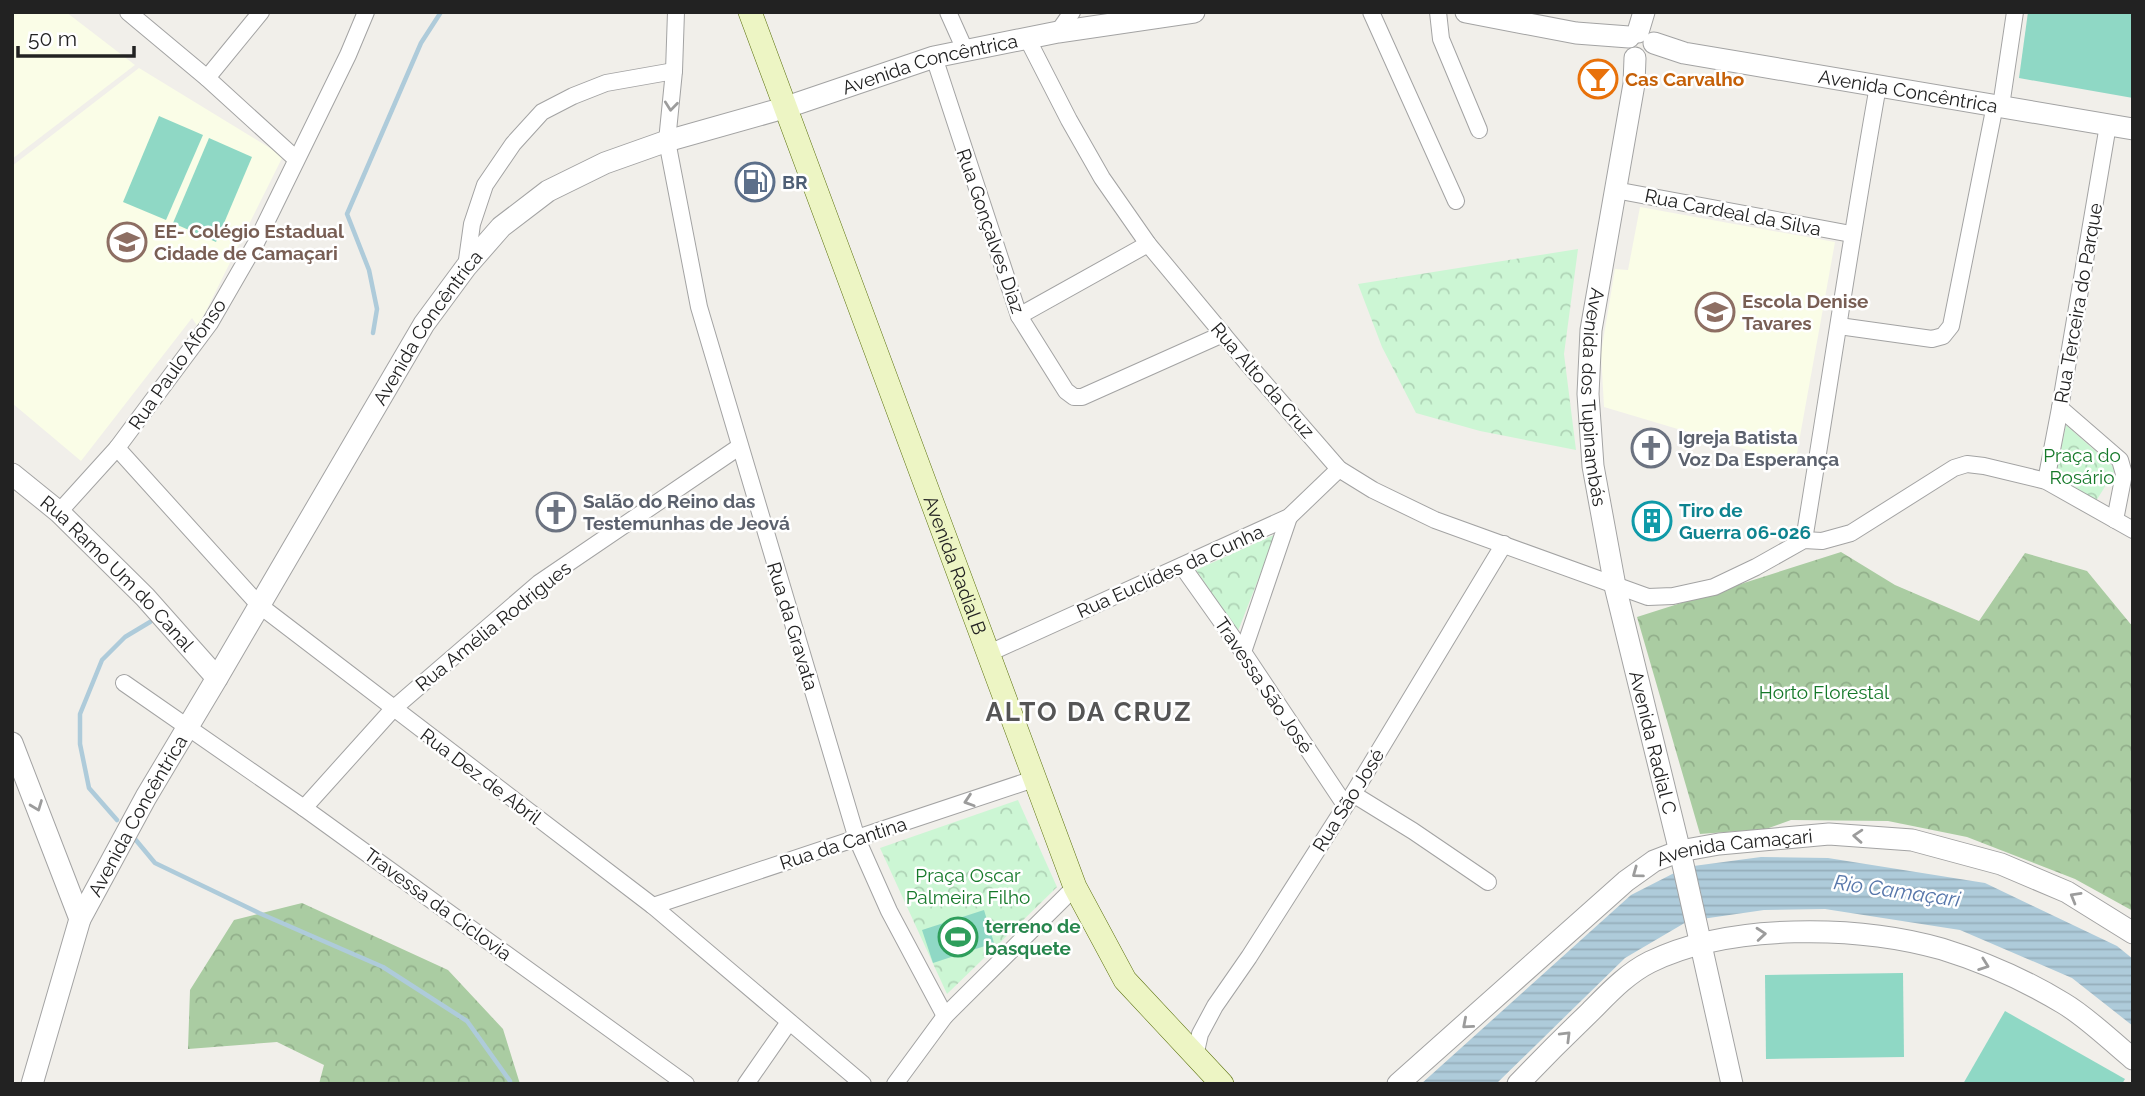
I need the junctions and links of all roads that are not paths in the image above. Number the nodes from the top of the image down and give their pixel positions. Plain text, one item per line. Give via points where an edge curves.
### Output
1 (261, 12) edge
2 (366, 12) edge
3 (676, 12) edge
4 (750, 12) edge
5 (948, 12) edge
6 (1072, 12) edge
7 (1194, 12) edge
8 (1371, 12) edge
9 (1438, 12) edge
10 (1466, 12) edge
11 (2015, 12) edge
12 (137, 15) edge
13 (1058, 32) junction
14 (1027, 38) junction
15 (1641, 39) edge
16 (965, 50) junction
17 (934, 57) junction
18 (674, 71) junction
19 (207, 78) junction
20 (1878, 86) junction
21 (1998, 106) junction
22 (784, 108) junction
23 (2108, 125) junction
24 (2133, 129) edge
25 (1479, 130) dead end
26 (667, 141) junction
27 (296, 159) junction
28 (1615, 190) junction
29 (1456, 201) dead end
30 (1851, 234) junction
31 (1148, 244) junction
32 (466, 267) junction
33 (1019, 316) junction
34 (1839, 326) junction
35 (1223, 334) junction
36 (2060, 408) junction
37 (739, 447) junction
38 (117, 448) junction
39 (1339, 469) junction
40 (15, 479) edge
41 (2046, 481) junction
42 (59, 512) junction
43 (1289, 517) junction
44 (2115, 520) junction
45 (2133, 530) edge
46 (1804, 540) junction
47 (1504, 544) junction
48 (1182, 566) junction
49 (1615, 586) junction
50 (259, 605) junction
51 (1243, 652) junction
52 (987, 654) junction
53 (217, 678) junction
54 (124, 683) dead end
55 (393, 709) junction
56 (188, 727) junction
57 (12, 743) edge
58 (1034, 779) junction
59 (1349, 800) junction
60 (304, 807) junction
61 (857, 838) junction
62 (1681, 858) junction
63 (1488, 882) dead end
64 (1075, 887) junction
65 (653, 906) junction
66 (80, 919) junction
67 (2133, 933) edge
68 (1699, 936) junction
69 (945, 1016) junction
70 (789, 1022) junction
71 (1195, 1056) junction
72 (2133, 1059) edge
73 (32, 1084) edge
74 (686, 1084) edge
75 (746, 1084) edge
76 (863, 1084) edge
77 (895, 1084) edge
78 (1222, 1084) edge
79 (1398, 1084) edge
80 (1518, 1084) edge
81 (1732, 1084) edge

1 - 19 street
2 - 27 street, Rua Paulo Afonso
3 - 18 street, Rua da Gravata
4 - 22 main road, Avenida Radial B
5 - 16 street
6 - 13 street
7 - 13 street, Avenida Concêntrica
8 - 29 street
9 - 25 street via 1441,39
10 - 15 street, Avenida Concêntrica via 1596,36
11 - 21 street
12 - 19 street
13 - 14 street, Avenida Concêntrica
14 - 16 street, Avenida Concêntrica
14 - 31 street, Rua Alto da Cruz via 1102,178
15 - 20 street, Avenida Concêntrica via 1684,53
15 - 28 street, Avenida dos Tupinambás
16 - 17 street, Avenida Concêntrica
17 - 22 street, Avenida Concêntrica
17 - 33 street, Rua Gonçalves Diaz
18 -> 26 street, Rua da Gravata
18 - 32 street via 606,83 542,112 485,185 472,224
19 - 27 street
20 - 21 street, Avenida Concêntrica
20 - 30 street
21 - 23 street, Avenida Concêntrica
21 - 34 street via 1951,326 1943,336 1932,339
22 - 26 street, Avenida Concêntrica
22 - 52 main road, Avenida Radial B
23 - 24 street, Avenida Concêntrica
23 - 36 street, Rua Terceira do Parque
26 - 32 street, Avenida Concêntrica via 605,163 548,191 501,227
26 - 37 street, Rua da Gravata via 699,307
27 - 38 street, Rua Paulo Afonso via 255,245 210,323
28 - 30 street, Rua Cardeal da Silva
28 - 49 street, Avenida dos Tupinambás via 1591,330 1588,394 1593,467
30 - 34 street
31 - 33 street
31 - 35 street, Rua Alto da Cruz
32 - 50 street, Avenida Concêntrica via 424,324
33 - 35 street, Rua Gonçalves Diaz via 1074,397
34 - 46 street
35 - 39 street, Rua Alto da Cruz
36 - 41 street, Rua Terceira do Parque
36 - 44 street via 2124,467
37 - 55 street, Rua Amélia Rodrigues via 539,583
37 - 61 street, Rua da Gravata
38 - 42 street, Rua Paulo Afonso
38 - 50 street, Rua Dez de Abril
39 - 43 street, Rua Euclídes da Cunha
39 - 47 street, Rua Alto da Cruz via 1435,520
40 - 42 street, Rua Ramo Um do Canal
41 - 44 street
41 - 46 street via 1967,464 1851,533 1822,541
42 - 53 street, Rua Ramo Um do Canal via 145,597
43 - 48 street, Rua Euclídes da Cunha
43 - 51 street
44 - 45 street
46 - 49 street, Rua Alto da Cruz via 1714,587 1648,597
47 - 49 street, Rua Alto da Cruz
47 - 59 street, Rua São José
48 - 51 street, Travessa São José
48 - 52 street, Rua Euclídes da Cunha
49 - 62 street, Avenida Radial C
50 - 53 street, Avenida Concêntrica
50 - 55 street, Rua Dez de Abril
51 - 59 street, Travessa São José
52 - 58 main road, Avenida Radial B
53 - 56 street, Avenida Concêntrica
54 - 56 street, Travessa da Ciclovia
55 - 60 street, Rua Amélia Rodrigues
55 - 65 street, Rua Dez de Abril
56 - 60 street, Travessa da Ciclovia
56 - 66 street, Avenida Concêntrica
57 -> 66 street
58 -> 61 street, Rua da Cantina
58 - 64 main road, Avenida Radial B
59 - 63 street via 1413,831
59 - 71 street, Rua São José via 1215,1006 1200,1034
60 - 74 street, Travessa da Ciclovia
61 - 65 street, Rua da Cantina
61 - 69 street, Rua da Gravata via 889,911
67 -> 62 street, Avenida Camaçari via 2067,892 2001,864 1912,839 1829,834 1757,839
62 - 68 street, Avenida Radial C
62 -> 79 street, Avenida Camaçari via 1654,861 1626,881
64 - 69 street
64 - 71 main road, Avenida Radial B via 1125,980
65 - 70 street, Rua Dez de Abril
66 - 73 street, Avenida Concêntrica
68 -> 72 street via 1829,933 1883,937 1941,949 2006,972 2065,1004
80 -> 68 street via 1630,974
68 - 81 street, Avenida Radial C
69 - 77 street
70 - 75 street
70 - 76 street, Rua Dez de Abril
71 - 78 main road, Avenida Radial B

